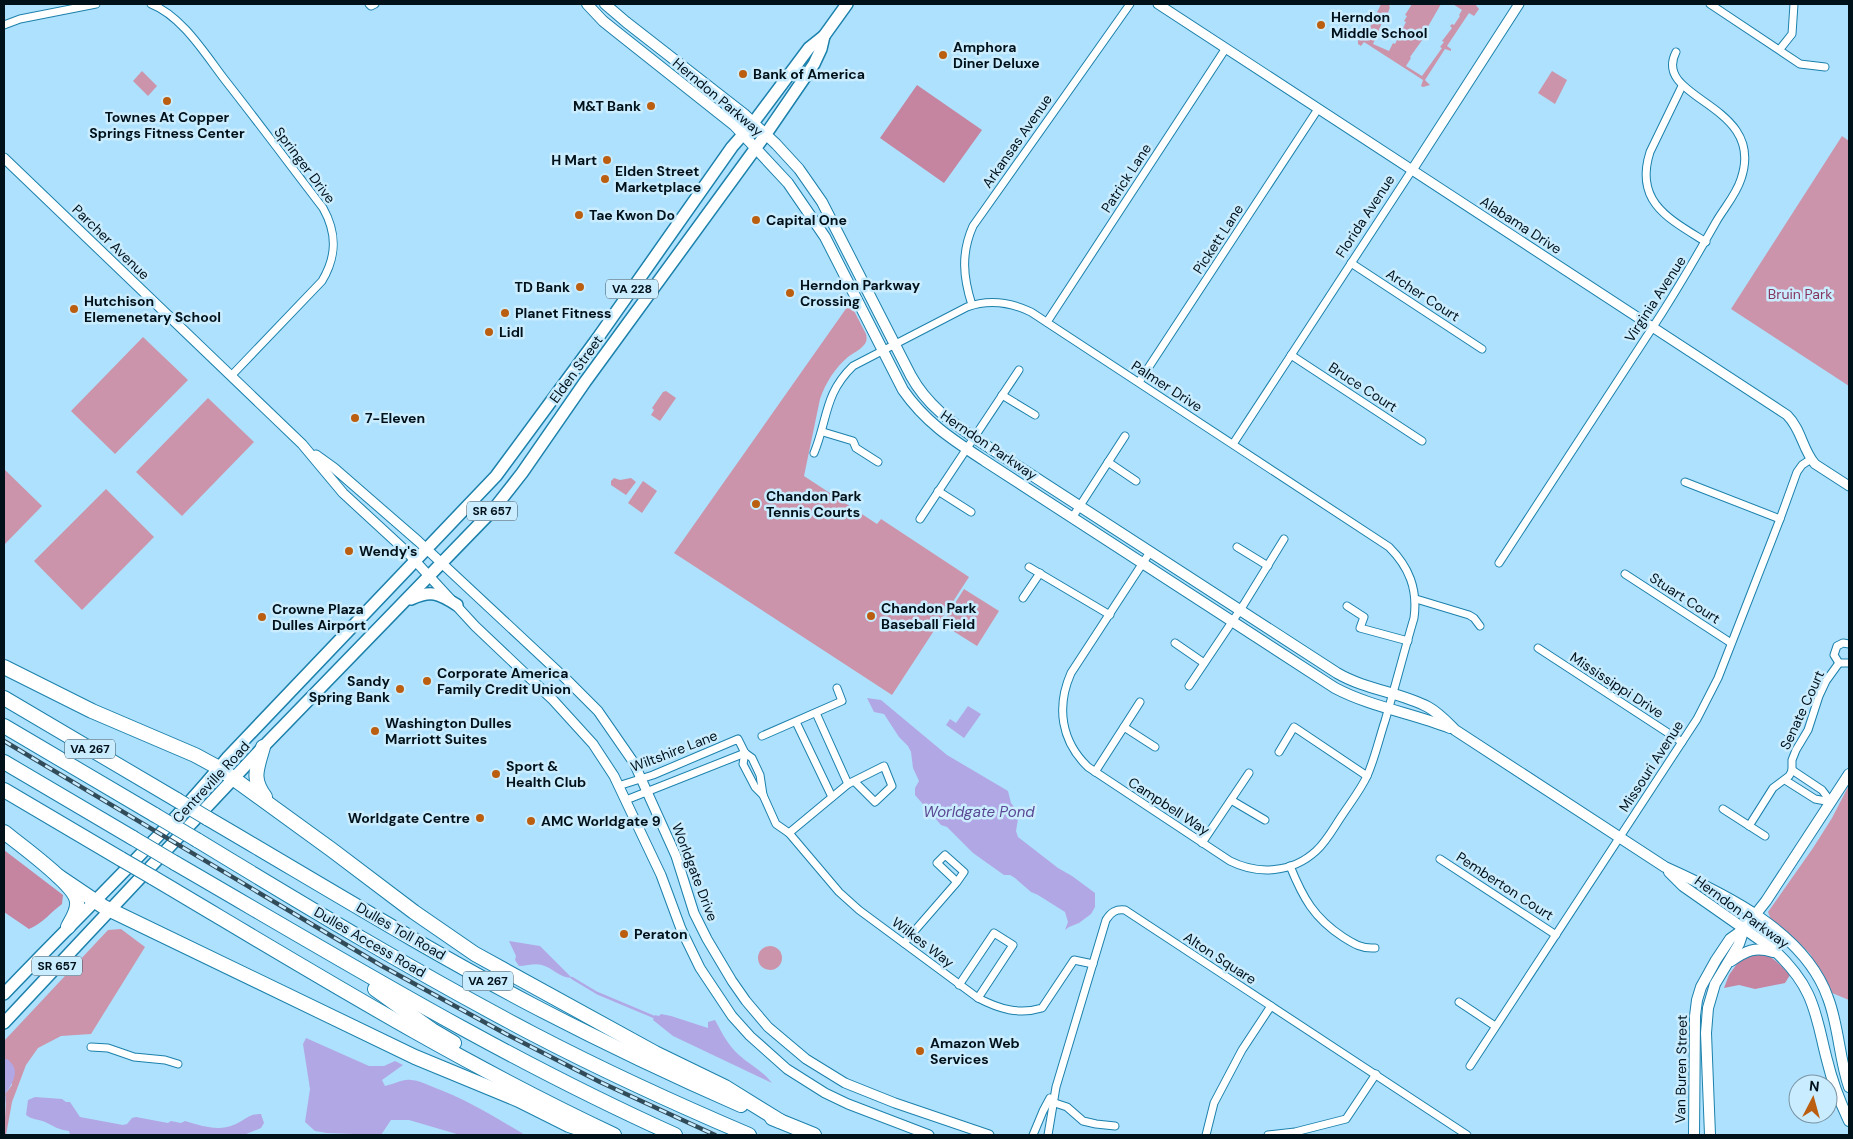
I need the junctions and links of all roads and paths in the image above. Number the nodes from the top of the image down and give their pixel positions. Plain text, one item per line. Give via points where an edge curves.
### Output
1 (96, 4) edge
2 (151, 4) edge
3 (369, 4) edge
4 (375, 4) edge
5 (587, 4) edge
6 (605, 4) edge
7 (847, 4) edge
8 (1130, 4) edge
9 (1158, 4) edge
10 (1519, 4) edge
11 (1710, 4) edge
12 (1794, 4) edge
13 (4, 25) edge
14 (824, 36) junction
15 (1226, 48) junction
16 (1780, 50) junction
17 (1676, 52) dead end
18 (1825, 67) dead end
19 (1682, 86) junction
20 (1318, 108) junction
21 (753, 123) junction
22 (744, 134) junction
23 (766, 134) junction
24 (756, 147) junction
25 (4, 158) edge
26 (1412, 170) junction
27 (1706, 242) junction
28 (1351, 263) junction
29 (972, 305) junction
30 (1047, 322) junction
31 (1653, 327) junction
32 (894, 344) junction
33 (1482, 348) dead end
34 (882, 350) junction
35 (1291, 355) junction
36 (1019, 370) dead end
37 (231, 376) junction
38 (1139, 382) junction
39 (1002, 395) junction
40 (1035, 414) dead end
41 (823, 432) junction
42 (1125, 436) dead end
43 (973, 437) junction
44 (1422, 441) dead end
45 (521, 444) joint
46 (1233, 444) junction
47 (966, 448) junction
48 (308, 449) junction
49 (535, 454) joint
50 (814, 454) dead end
51 (1811, 459) junction
52 (878, 462) dead end
53 (1108, 462) junction
54 (1136, 481) dead end
55 (1685, 482) dead end
56 (1849, 486) edge
57 (938, 491) junction
58 (1080, 506) junction
59 (972, 512) dead end
60 (1072, 518) junction
61 (920, 519) dead end
62 (1780, 519) junction
63 (1284, 539) dead end
64 (1237, 547) dead end
65 (426, 549) junction
66 (1150, 552) junction
67 (414, 561) junction
68 (442, 563) junction
69 (1498, 563) dead end
70 (1143, 564) junction
71 (1268, 566) junction
72 (1029, 567) dead end
73 (1040, 573) junction
74 (1625, 574) dead end
75 (429, 576) junction
76 (1023, 598) dead end
77 (1416, 599) junction
78 (404, 602) junction
79 (457, 605) junction
80 (1347, 606) dead end
81 (1240, 610) junction
82 (1110, 615) junction
83 (1233, 621) junction
84 (1480, 626) dead end
85 (1408, 641) junction
86 (1174, 643) dead end
87 (1732, 643) junction
88 (1849, 644) edge
89 (1538, 648) dead end
90 (1204, 663) junction
91 (1839, 663) junction
92 (1849, 663) edge
93 (4, 667) edge
94 (1189, 686) dead end
95 (837, 688) dead end
96 (1392, 695) junction
97 (4, 698) edge
98 (1140, 702) dead end
99 (1389, 708) junction
100 (816, 713) junction
101 (796, 722) junction
102 (4, 726) edge
103 (1124, 727) junction
104 (1455, 730) junction
105 (762, 736) dead end
106 (738, 739) joint
107 (1682, 742) junction
108 (1155, 747) dead end
109 (263, 748) junction
110 (745, 752) junction
111 (1279, 752) dead end
112 (4, 762) edge
113 (219, 768) junction
114 (1792, 770) junction
115 (1095, 772) junction
116 (1249, 773) dead end
117 (1849, 774) edge
118 (1367, 776) junction
119 (235, 778) junction
120 (641, 778) junction
121 (1785, 780) junction
122 (851, 782) junction
123 (618, 786) junction
124 (4, 790) edge
125 (648, 793) junction
126 (832, 797) junction
127 (626, 800) junction
128 (1230, 800) junction
129 (1831, 802) junction
130 (270, 804) junction
131 (1723, 809) dead end
132 (1265, 820) dead end
133 (1749, 826) junction
134 (4, 832) edge
135 (789, 833) junction
136 (1765, 836) dead end
137 (1619, 837) junction
138 (1202, 843) junction
139 (1440, 858) dead end
140 (1290, 866) junction
141 (1665, 867) junction
142 (58, 876) junction
143 (957, 882) dead end
144 (94, 901) junction
145 (110, 910) junction
146 (1755, 915) junction
147 (68, 927) junction
148 (1744, 928) junction
149 (290, 930) junction
150 (1556, 934) junction
151 (904, 943) junction
152 (1375, 948) dead end
153 (1777, 953) junction
154 (1093, 964) junction
155 (1726, 964) junction
156 (959, 985) junction
157 (4, 994) edge
158 (978, 998) junction
159 (1459, 1002) dead end
160 (1271, 1006) junction
161 (4, 1023) edge
162 (1496, 1026) junction
163 (91, 1047) dead end
164 (178, 1064) dead end
165 (1470, 1066) dead end
166 (1376, 1074) junction
167 (1849, 1087) edge
168 (524, 1091) junction
169 (1051, 1101) junction
170 (780, 1122) junction
171 (1849, 1122) edge
172 (1115, 1126) dead end
173 (1295, 1134) edge
174 (599, 1135) edge
175 (614, 1135) edge
176 (675, 1135) edge
177 (748, 1135) edge
178 (814, 1135) edge
179 (929, 1135) edge
180 (989, 1135) edge
181 (1034, 1135) edge
182 (1048, 1135) edge
183 (1206, 1135) edge
184 (1268, 1135) edge
185 (1467, 1135) edge
186 (1694, 1135) edge
187 (1710, 1135) edge

1 - 13 street
2 - 37 street, Springer Drive via 176,19 200,47 323,208 334,237 333,255 322,281
3 - 4 street
5 - 22 main road, Herndon Parkway via 603,21
6 - 21 main road, Herndon Parkway
7 - 14 main road, Elden Street
8 - 29 street, Arkansas Avenue via 973,226 964,261 966,286
9 - 15 street, Alabama Drive
10 - 26 street, Florida Avenue
11 - 16 street
12 - 16 street via 1792,34
14 - 21 main road, Elden Street via 809,48
14 - 23 main road, Elden Street via 814,64
15 - 20 street, Alabama Drive
15 - 30 street, Patrick Lane
16 - 18 street via 1800,64
17 - 19 street via 1672,70
19 - 27 street via 1650,152 1647,184 1654,203 1667,218
19 - 27 street, Virginia Avenue via 1729,120 1743,147 1741,179
20 - 26 street, Alabama Drive
20 - 38 street, Pickett Lane
21 - 22 main road, Elden Street
21 - 23 main road, Herndon Parkway
22 - 24 main road, Herndon Parkway
22 - 45 main road, Elden Street / VA 228
23 - 24 main road, Elden Street / VA 228
23 - 32 main road, Herndon Parkway via 814,189
24 - 34 main road, Herndon Parkway via 788,183 817,224
24 - 49 main road, Elden Street / VA 228
25 - 37 street, Parcher Avenue
26 - 28 street, Florida Avenue
26 - 31 street, Alabama Drive
27 - 31 street, Virginia Avenue
28 - 33 street, Archer Court
28 - 35 street, Florida Avenue
29 - 30 street, Palmer Drive via 989,302 1011,304
29 - 32 street, Palmer Drive
30 - 38 street, Palmer Drive
31 - 51 street, Alabama Drive via 1787,415 1799,429
31 - 69 street, Virginia Avenue
32 - 34 street, Palmer Drive
32 - 43 main road, Herndon Parkway via 928,402
34 - 41 street, Palmer Drive via 853,366 838,383 828,405
34 - 47 main road, Herndon Parkway via 916,408 931,424
35 - 44 street, Bruce Court
35 - 46 street, Florida Avenue
36 - 39 street
37 - 48 street, Parcher Avenue
38 - 46 street, Palmer Drive
39 - 40 street
39 - 43 street
41 - 50 street, Palmer Drive
41 - 52 street via 852,441 856,448
42 - 53 street
43 - 47 street
43 - 58 main road, Herndon Parkway
45 - 65 main road, Elden Street / SR 657 via 485,489
46 - 77 street, Palmer Drive via 1389,547 1408,570
47 - 57 street
47 - 60 main road, Herndon Parkway
48 - 65 street, Parcher Avenue
48 - 67 street, Parcher Avenue via 343,493
49 - 68 main road, Elden Street / SR 657 via 499,502
51 - 56 street
51 - 62 street, Missouri Avenue via 1797,472
53 - 54 street
53 - 58 street
55 - 62 street
57 - 59 street
57 - 61 street
58 - 60 street
58 - 66 main road, Herndon Parkway
60 - 70 main road, Herndon Parkway
62 - 87 street, Missouri Avenue
63 - 71 street
64 - 71 street
65 - 67 main road, Centreville Road / SR 657
65 - 68 street, Worldgate Drive
66 - 70 street, Campbell Way
66 - 81 main road, Herndon Parkway
67 - 75 street
67 - 113 main road, Centreville Road / SR 657
68 - 75 main road, Centreville Road / SR 657
68 - 120 street, Worldgate Drive via 598,711
70 - 82 street, Campbell Way
70 - 83 main road, Herndon Parkway
71 - 81 street
72 - 73 street
73 - 76 street
73 - 82 street
74 - 87 street, Stuart Court
75 - 78 main road, Centreville Road / SR 657
75 - 79 street
77 - 84 street via 1469,615
77 - 85 street, Palmer Drive
78 - 79 main road via 431,593
78 - 109 main road, Centreville Road / SR 657
79 - 123 street via 593,744
80 - 85 street via 1364,617 1360,628
81 - 83 street
81 - 96 main road, Herndon Parkway via 1344,678
82 - 115 street, Campbell Way via 1072,673 1063,695 1062,718 1068,740 1079,759
83 - 90 street
83 - 99 main road, Herndon Parkway via 1335,688
85 - 96 street, Palmer Drive
86 - 90 street
87 - 107 street, Missouri Avenue via 1709,696
88 - 91 street, Senate Court via 1843,643 1835,648 1835,658
89 - 107 street, Mississippi Drive
90 - 94 street
91 - 92 street, Senate Court
91 - 114 street, Senate Court via 1819,696 1808,730 1792,760
93 - 113 highway
95 - 100 street via 842,701
96 - 99 street, Palmer Drive
96 - 104 main road, Herndon Parkway via 1427,706
97 - 170 highway, Dulles Toll Road / VA 267, bridge via 531,1004 662,1070
98 - 103 street
99 - 104 main road, Herndon Parkway
99 - 118 street, Campbell Way
100 - 101 street
100 - 122 street
101 - 105 street
101 - 126 street
102 - 177 highway, Dulles Access Road, bridge via 510,1021 624,1079
103 - 108 street
103 - 115 street
104 - 137 main road, Herndon Parkway
106 - 110 street, Wilkes Way
106 - 120 street, Wiltshire Lane
107 - 137 street, Missouri Avenue
109 - 119 main road, Centreville Road / SR 657
109 - 130 highway via 256,780
110 - 125 street, Wiltshire Lane
110 - 135 street, Wilkes Way via 752,758 760,775 763,795 776,824
111 - 118 street via 1294,727
112 - 149 highway, bridge
113 - 119 highway
113 - 144 main road, Centreville Road / SR 657
114 - 121 street, Senate Court
114 - 129 street, Senate Court via 1822,790
115 - 138 street, Campbell Way
116 - 128 street
117 - 129 main road, Van Buren Street
118 - 140 street, Campbell Way via 1325,842 1307,858
119 - 130 highway
119 - 145 main road, Centreville Road / SR 657
120 - 123 street, Wiltshire Lane
120 - 125 street, Worldgate Drive
121 - 129 street via 1815,799
121 - 133 street, Senate Court via 1773,788
122 - 122 street via 884,766 892,786 875,802
122 - 126 street
123 - 127 street
124 - 168 highway, bridge via 394,1020
125 - 127 street, Wiltshire Lane
125 - 180 street, Worldgate Drive via 707,939 746,1002 768,1027 806,1059 846,1082 895,1103
126 - 135 street
127 - 179 street via 700,968 732,1016 781,1064 813,1086 848,1104
128 - 132 street
128 - 138 street
129 - 146 main road, Van Buren Street
130 - 170 highway via 475,954 630,1039 726,1087
131 - 133 street
133 - 136 street
134 - 142 highway
135 - 151 street, Wilkes Way via 839,892
137 - 141 main road, Herndon Parkway
137 - 150 street, Missouri Avenue
138 - 140 street, Campbell Way via 1230,861 1250,868 1274,870
139 - 150 street, Pemberton Court
140 - 152 street via 1305,900 1321,920 1354,945
141 - 146 main road, Herndon Parkway
141 - 148 main road, Herndon Parkway via 1683,886
142 - 144 highway
142 - 147 highway via 77,899 76,912
143 - 151 street
144 - 145 highway
144 - 147 main road, Centreville Road / SR 657
145 - 161 main road, Centreville Road / SR 657
145 - 174 highway via 415,1057
146 - 148 main road, Van Buren Street
146 - 167 main road, Herndon Parkway via 1796,946 1817,975 1831,1005
147 - 157 main road, Centreville Road / SR 657
148 - 153 main road, Herndon Parkway
148 - 155 main road, Van Buren Street via 1739,944
148 - 186 main road, Van Buren Street via 1730,939 1716,960 1697,1000
149 - 168 highway
149 - 176 highway via 508,1054
150 - 162 street, Missouri Avenue
151 - 156 street, Wilkes Way
153 - 155 main road via 1752,949
153 - 171 main road, Herndon Parkway via 1797,976 1811,1000 1834,1084
154 - 158 street, Wilkes Way via 1074,960 1042,1008 1034,1011 1011,1011
154 - 160 street, Alton Square via 1110,913 1125,910
154 - 169 street, Alton Square
155 - 187 main road, Van Buren Street via 1715,984 1707,1016
156 - 158 street, Wilkes Way
156 - 158 street via 994,933 1013,945
159 - 162 street
160 - 166 street, Alton Square
160 - 183 street via 1242,1050 1214,1103
162 - 165 street, Missouri Avenue
163 - 164 street via 108,1048 134,1058
166 - 173 street via 1346,1119
166 - 185 street, Alton Square
168 - 175 highway
169 - 172 street via 1067,1108 1083,1121
169 - 181 street, Alton Square
169 - 182 street, Alton Square
170 - 178 highway, Dulles Toll Road / VA 267
173 - 184 street

